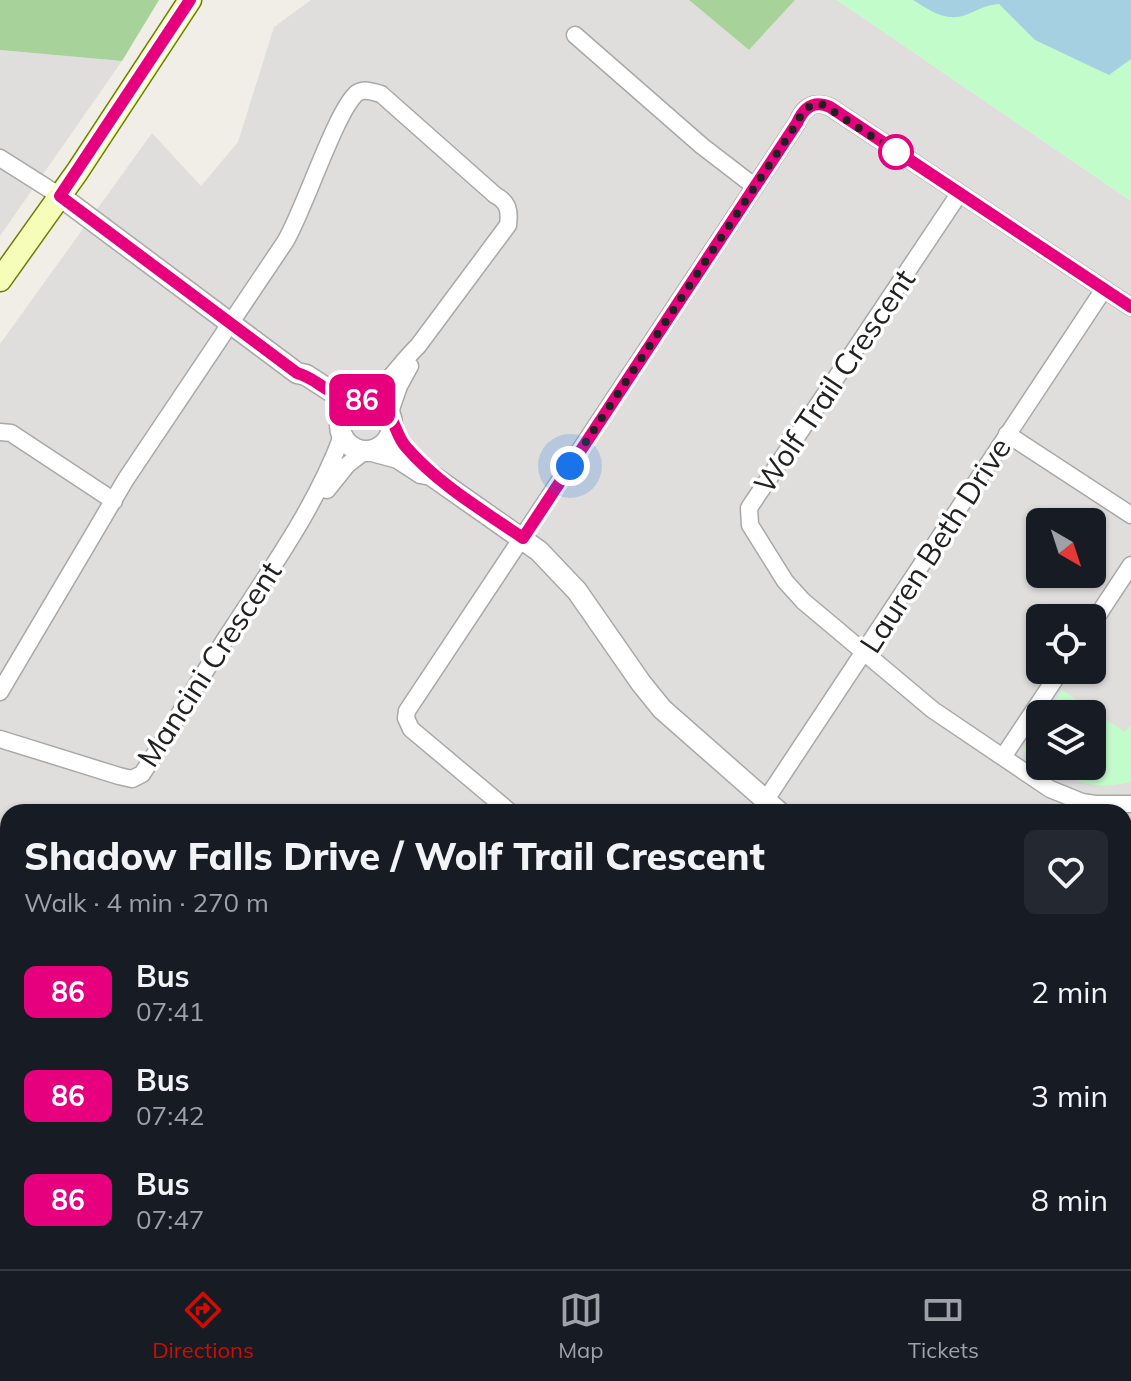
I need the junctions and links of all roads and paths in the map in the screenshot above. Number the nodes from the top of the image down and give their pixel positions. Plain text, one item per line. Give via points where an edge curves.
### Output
1 (190, 0) edge
2 (575, 35) dead end
3 (0, 158) edge
4 (754, 186) junction
5 (959, 194) junction
6 (60, 196) junction
7 (0, 280) edge
8 (1104, 289) junction
9 (1131, 307) edge
10 (231, 323) junction
11 (418, 346) junction
12 (297, 373) junction
13 (360, 400) junction
14 (390, 419) junction
15 (0, 432) edge
16 (341, 432) junction
17 (1007, 434) junction
18 (369, 451) junction
19 (431, 475) junction
20 (114, 501) junction
21 (308, 512) junction
22 (1131, 515) edge
23 (523, 538) junction
24 (1131, 565) edge
25 (1105, 604) edge
26 (863, 652) junction
27 (1052, 684) edge
28 (0, 692) edge
29 (0, 739) edge
30 (1003, 757) junction
31 (500, 804) edge
32 (770, 804) edge
33 (773, 804) edge
34 (1098, 804) edge

1 - 6 main road
2 - 4 street
3 - 6 street
4 - 5 street via 802,112 820,103
4 - 23 street
5 - 8 street
5 - 26 street, Wolf Trail Crescent via 749,508 750,525 785,581
6 - 7 main road
6 - 10 street
8 - 9 street
8 - 17 street, Lauren Beth Drive
10 - 11 street via 297,223 339,122 358,93 366,90 381,94 504,201 510,213 508,225
10 - 12 street
10 - 20 street
11 - 13 street via 385,386
11 - 14 street
12 - 13 street via 337,395
12 - 16 street via 329,407
13 - 14 street via 377,402
13 - 16 street via 343,413
14 - 18 street via 388,439
14 - 19 street via 406,448
15 - 20 street via 11,433
16 - 18 street via 354,449
16 - 21 street, Mancini Crescent via 334,461
17 - 22 street
17 - 26 street, Lauren Beth Drive
18 - 19 street
18 - 21 street, Mancini Crescent via 347,465
19 - 23 street
20 - 28 street
21 - 29 street, Mancini Crescent via 142,774 132,779 119,776
23 - 31 street via 406,718 411,729
23 - 32 street via 577,591 662,709
24 - 25 street
26 - 30 street, Wolf Trail Crescent via 933,710
26 - 33 street, Lauren Beth Drive
27 - 30 street
30 - 34 street, Wolf Trail Crescent via 1050,789

